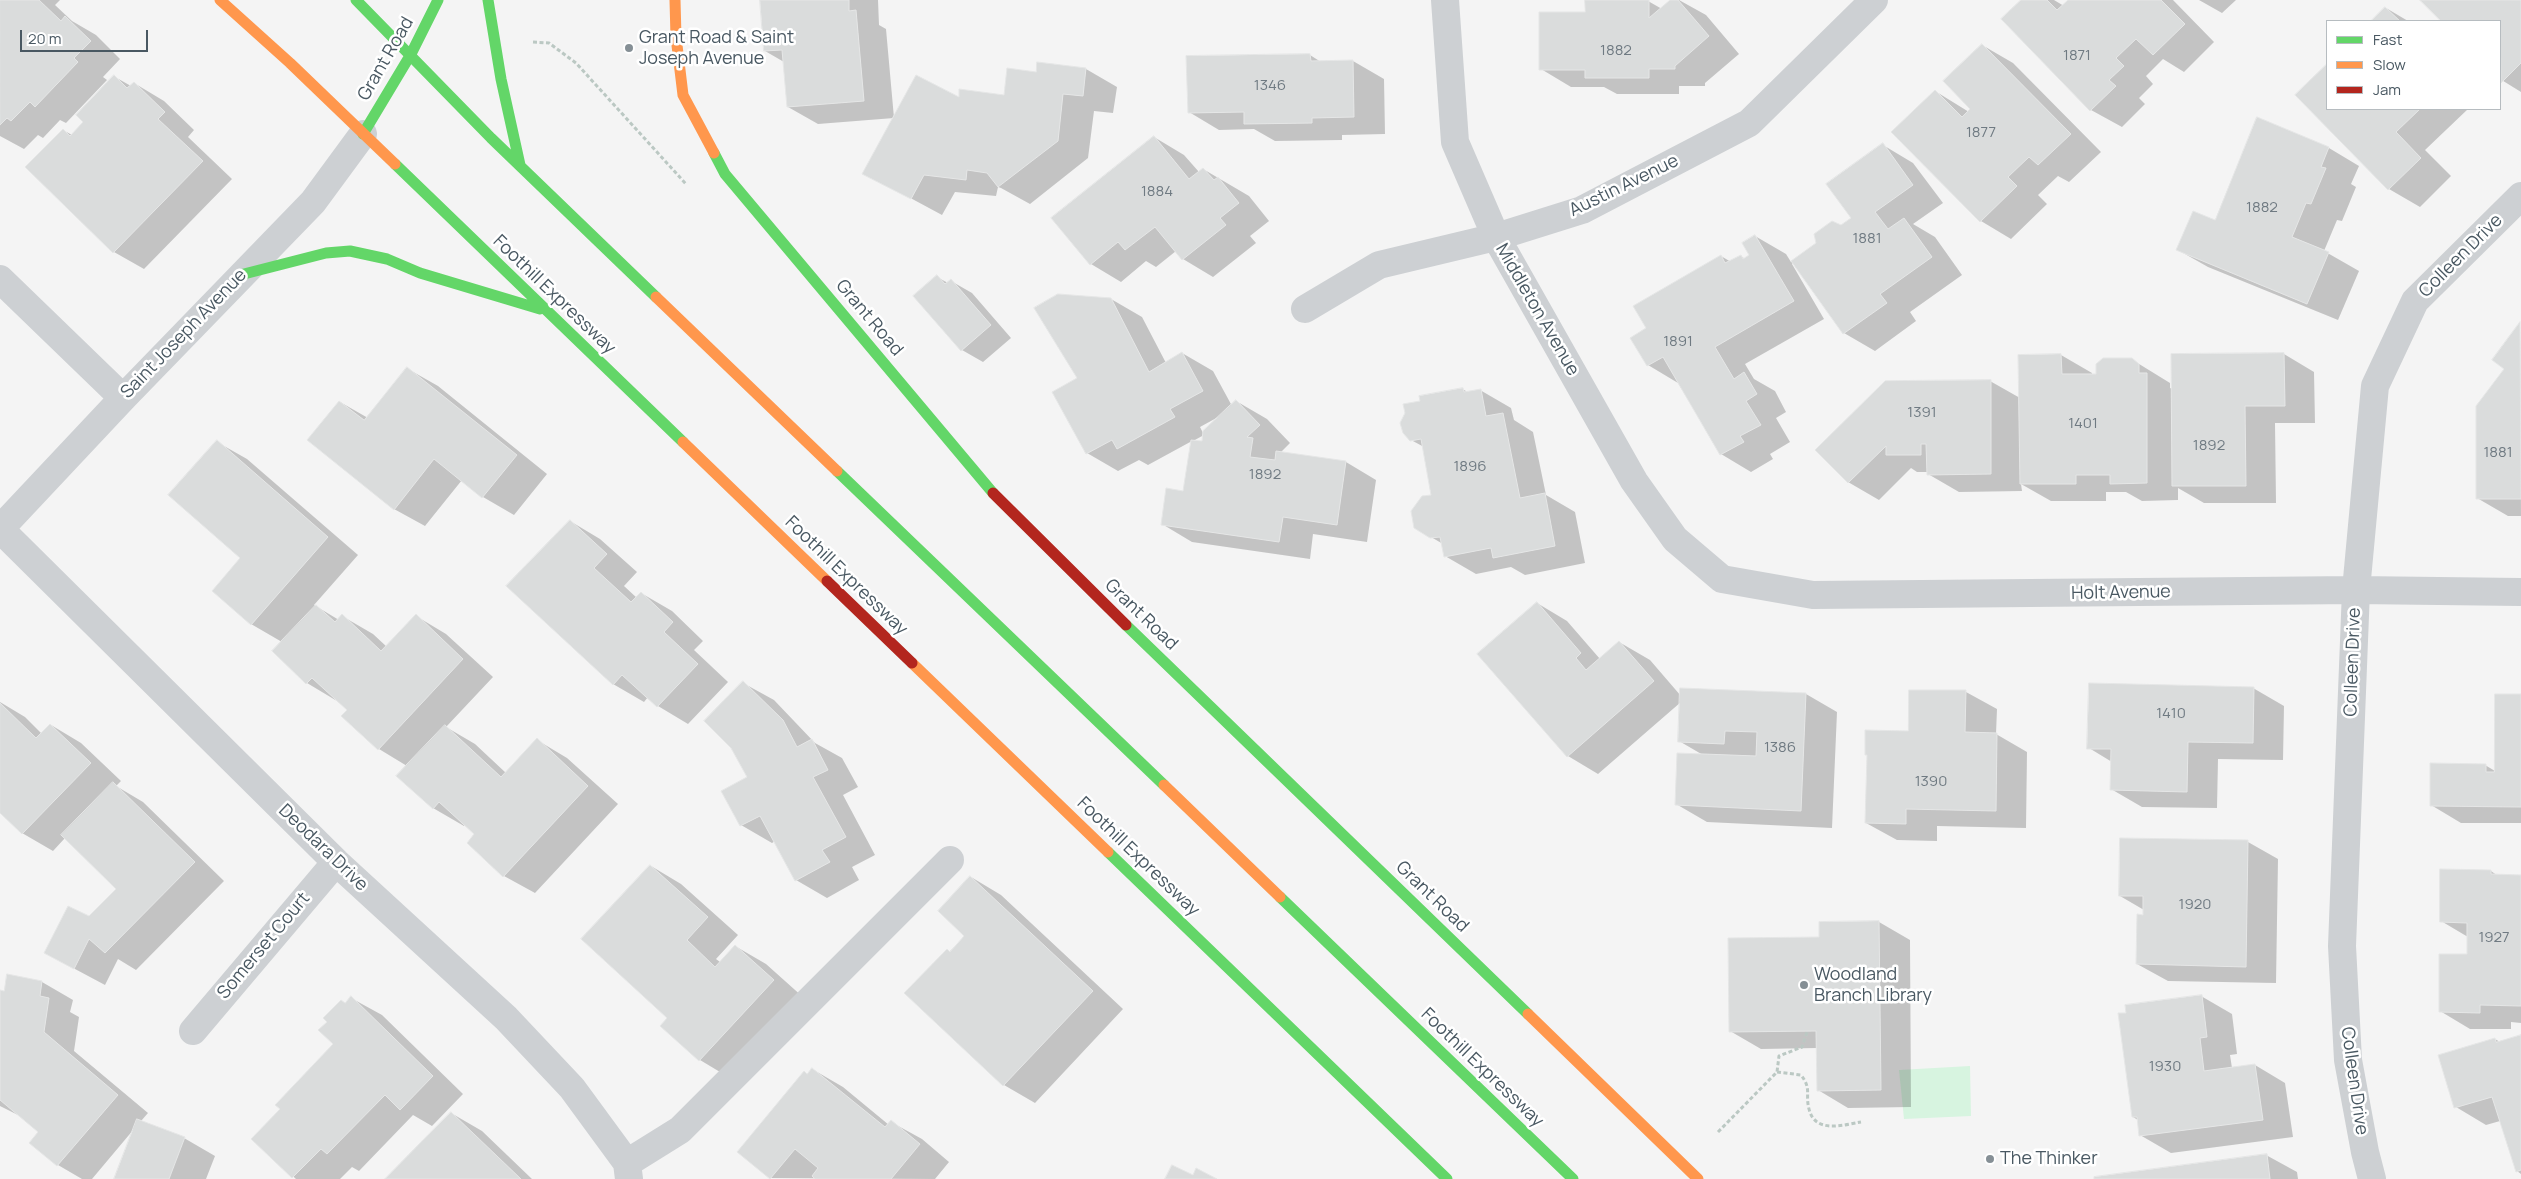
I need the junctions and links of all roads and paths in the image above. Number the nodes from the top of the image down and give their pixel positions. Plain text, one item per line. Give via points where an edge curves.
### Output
1 (220, 0) edge
2 (356, 0) edge
3 (438, 0) edge
4 (488, 0) edge
5 (675, 0) edge
6 (1445, 0) edge
7 (1874, 0) edge
8 (523, 42) dead end
9 (411, 54) junction
10 (362, 134) junction
11 (520, 165) junction
12 (687, 184) dead end
13 (2521, 196) edge
14 (1496, 237) junction
15 (240, 275) junction
16 (0, 279) edge
17 (1305, 309) dead end
18 (544, 310) junction
19 (123, 398) junction
20 (0, 529) edge
21 (1722, 579) joint
22 (2356, 590) junction
23 (2521, 592) edge
24 (950, 860) dead end
25 (336, 862) junction
26 (193, 1031) dead end
27 (1808, 1032) dead end
28 (1777, 1072) junction
29 (1861, 1122) dead end
30 (1718, 1132) dead end
31 (628, 1171) edge
32 (1447, 1179) edge
33 (1573, 1179) edge
34 (1698, 1179) edge
35 (2372, 1179) edge

1 - 10 main road, Foothill Expressway
2 - 9 main road, Foothill Expressway
3 - 9 main road, Grant Road
4 - 11 main road
5 - 34 main road, Grant Road via 683,95 725,174 1005,507
6 - 14 street, Middleton Avenue via 1455,142
7 - 14 street, Austin Avenue via 1749,123 1582,210
8 - 12 path via 549,43 576,63
9 - 10 main road, Grant Road
9 - 11 main road, Foothill Expressway
10 - 15 street, Saint Joseph Avenue via 313,202
10 - 18 main road, Foothill Expressway
11 - 33 main road, Foothill Expressway
13 - 22 street, Colleen Drive via 2415,301 2375,386
14 - 17 street, Austin Avenue via 1379,265
14 - 21 street, Middleton Avenue via 1634,481 1675,539
15 - 18 main road via 326,253 350,251 387,259 420,273
15 - 19 street, Saint Joseph Avenue
16 - 19 street
18 - 32 main road, Foothill Expressway
19 - 20 street, Saint Joseph Avenue
20 - 25 street, Deodara Drive
21 - 22 street, Holt Avenue via 1813,595
22 - 23 street, Holt Avenue
22 - 35 street, Colleen Drive via 2342,946 2348,1060 2364,1152
24 - 31 street via 680,1130
25 - 26 street, Somerset Court
25 - 31 street, Deodara Drive via 506,1018 572,1088
27 - 28 path via 1802,1047 1779,1056
28 - 29 path via 1801,1075 1808,1084 1809,1110 1816,1122 1831,1127
28 - 30 path

